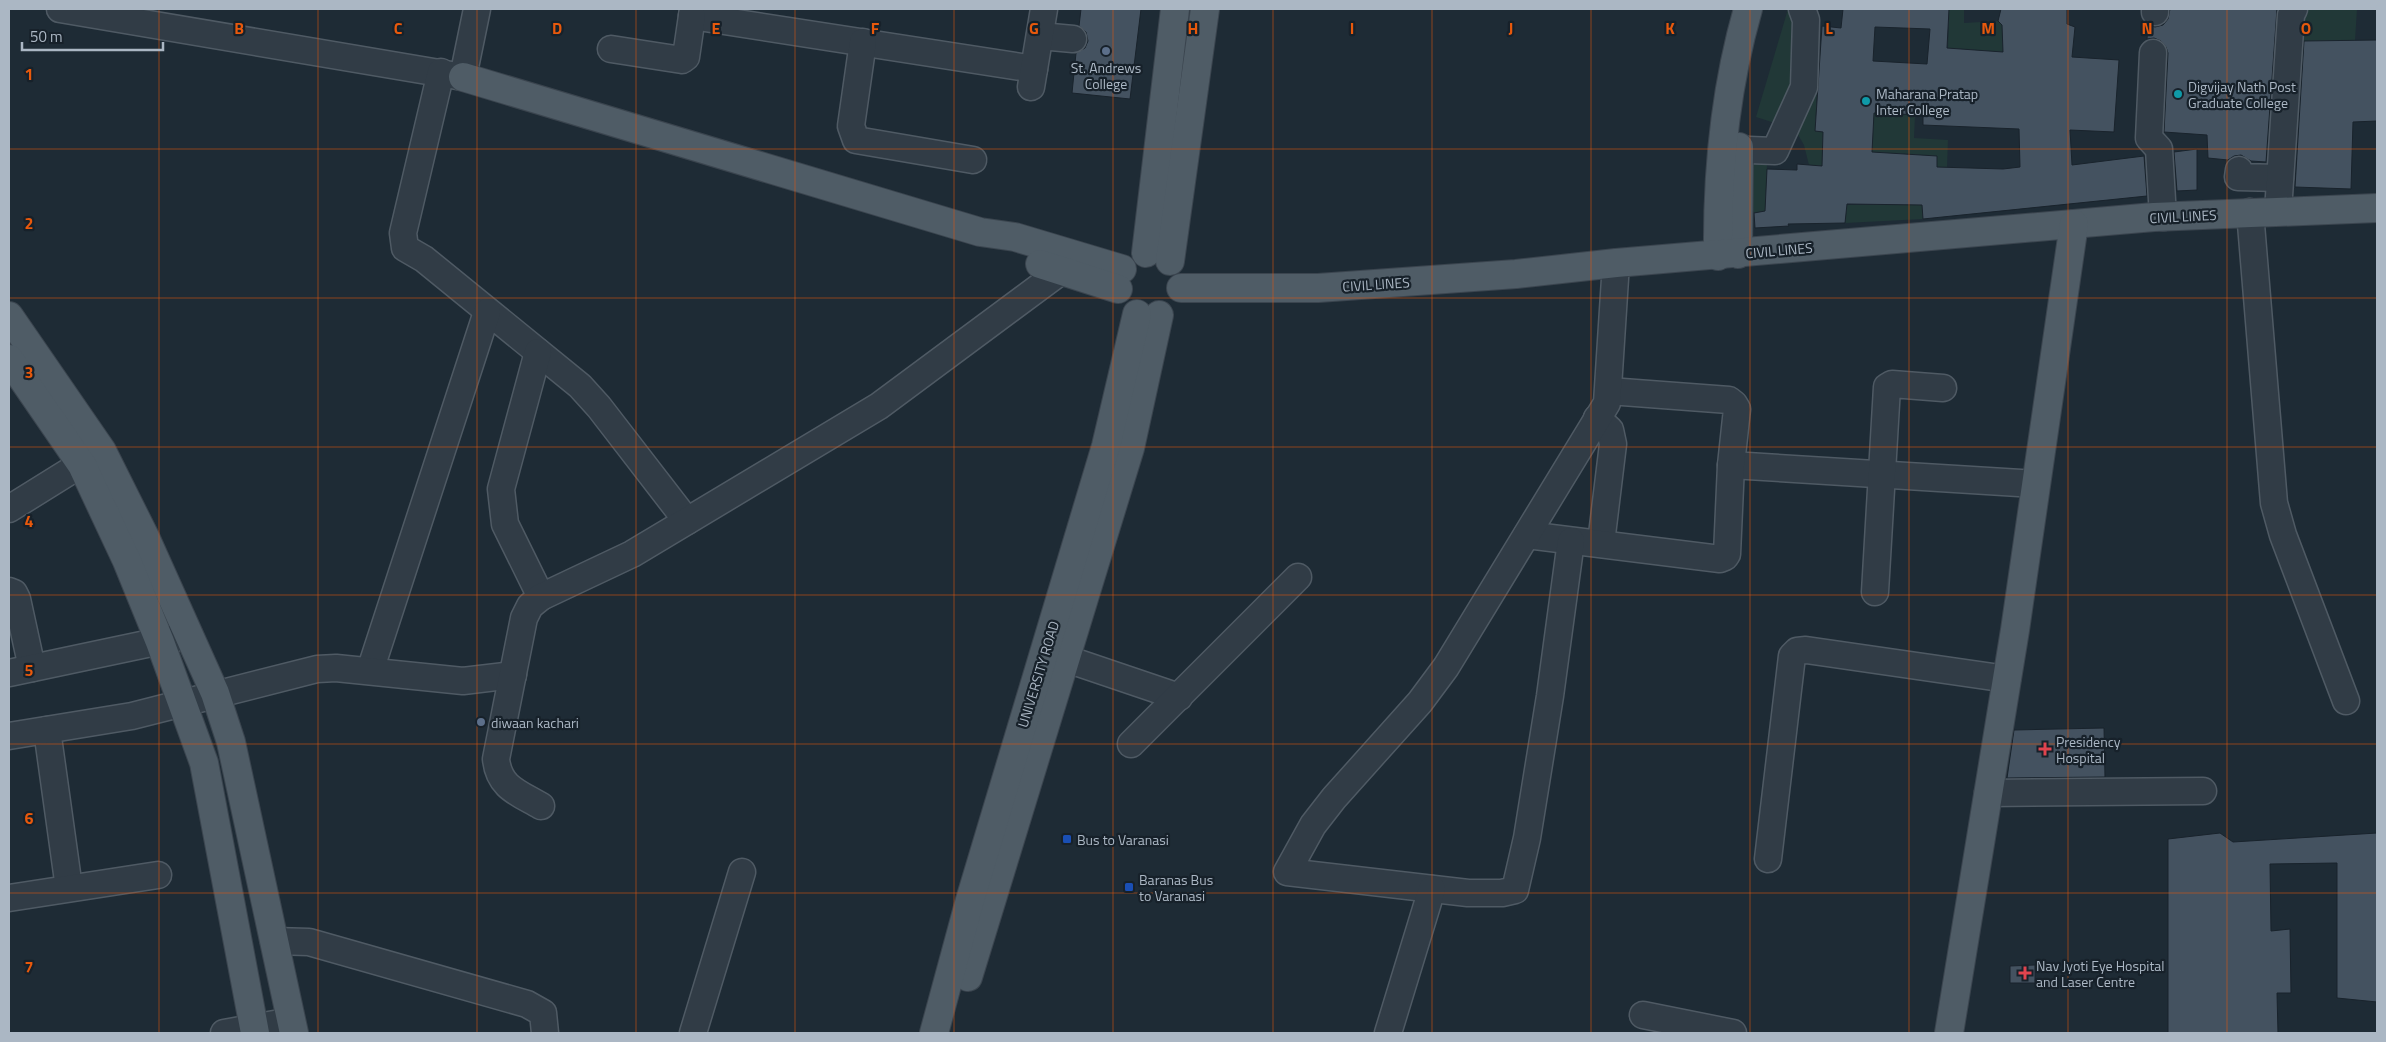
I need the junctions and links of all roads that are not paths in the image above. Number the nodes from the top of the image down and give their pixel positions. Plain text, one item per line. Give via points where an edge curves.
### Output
1 (60, 9) edge
2 (477, 9) edge
3 (1044, 9) edge
4 (1175, 9) edge
5 (1205, 9) edge
6 (1748, 9) edge
7 (1766, 9) edge
8 (1802, 9) edge
9 (2294, 9) edge
10 (692, 12) edge
11 (1040, 36) junction
12 (1073, 39) dead end
13 (863, 42) junction
14 (611, 50) dead end
15 (2153, 53) dead end
16 (452, 75) junction
17 (1731, 150) junction
18 (973, 160) dead end
19 (2239, 170) dead end
20 (2280, 178) junction
21 (2377, 208) edge
22 (2278, 211) junction
23 (2250, 212) junction
24 (2163, 217) junction
25 (2074, 224) junction
26 (980, 232) junction
27 (1728, 255) junction
28 (1158, 257) junction
29 (1616, 263) junction
30 (1061, 270) junction
31 (1120, 279) junction
32 (1181, 288) junction
33 (487, 312) junction
34 (1148, 315) junction
35 (9, 316) edge
36 (538, 352) junction
37 (9, 359) edge
38 (1943, 388) dead end
39 (1609, 391) junction
40 (1597, 418) junction
41 (92, 458) junction
42 (1731, 465) junction
43 (1882, 474) junction
44 (2036, 484) junction
45 (9, 509) edge
46 (687, 521) junction
47 (1527, 535) junction
48 (1571, 541) junction
49 (1602, 543) junction
50 (1298, 577) dead end
51 (9, 591) edge
52 (1875, 592) dead end
53 (541, 597) junction
54 (190, 635) junction
55 (160, 642) junction
56 (1055, 655) junction
57 (20, 671) edge
58 (370, 671) junction
59 (513, 675) junction
60 (2007, 679) junction
61 (214, 693) junction
62 (1179, 697) junction
63 (2346, 700) dead end
64 (182, 702) junction
65 (46, 730) junction
66 (9, 736) edge
67 (1131, 744) dead end
68 (2203, 791) dead end
69 (1988, 793) junction
70 (542, 806) dead end
71 (1768, 859) dead end
72 (742, 872) dead end
73 (158, 875) dead end
74 (69, 888) junction
75 (1432, 889) junction
76 (9, 898) edge
77 (274, 941) junction
78 (1643, 1015) dead end
79 (292, 1027) edge
80 (254, 1031) edge
81 (224, 1033) edge
82 (545, 1033) edge
83 (693, 1033) edge
84 (934, 1033) edge
85 (952, 1033) edge
86 (1388, 1033) edge
87 (1733, 1033) edge
88 (1949, 1033) edge

1 - 16 street
2 - 16 street
3 - 11 street
4 - 28 main road
5 - 28 main road
6 - 17 main road via 1730,86
7 - 17 main road
8 - 17 street via 1812,60 1775,151
9 - 20 street
10 - 13 street
10 - 14 street via 689,49 682,60
11 - 12 street
11 - 13 street via 1033,78
13 - 18 street via 851,126 856,140
15 - 24 street via 2149,138 2159,149
16 - 26 main road
16 - 33 street via 403,233 405,248 424,259
17 - 27 main road
19 - 20 street via 2238,177
20 - 22 street
21 - 22 main road, CIVIL LINES
22 - 23 main road, CIVIL LINES
23 - 24 main road, CIVIL LINES
23 - 63 street via 2274,503
24 - 25 main road, CIVIL LINES
25 - 27 main road, CIVIL LINES
25 - 44 main road
26 - 30 main road via 1006,251
26 - 31 main road via 1016,237
27 - 29 main road, CIVIL LINES
28 - 31 main road via 1132,258
28 - 32 main road via 1179,271
29 - 32 main road, CIVIL LINES via 1516,274 1318,288
29 - 39 street
30 - 31 main road
30 - 46 street via 879,406
31 - 34 main road via 1121,300 1128,309
32 - 34 main road via 1169,310
33 - 36 street
33 - 58 street
34 - 56 main road, UNIVERSITY ROAD via 1130,448
35 - 41 main road
36 - 46 street via 575,381 599,407
36 - 53 street via 501,489 501,502 504,524
37 - 41 main road
38 - 43 street via 1892,384 1887,387
39 - 40 street via 1607,403
39 - 42 street via 1729,400 1737,409
40 - 47 street
40 - 49 street via 1610,430 1613,444
41 - 45 street
41 - 54 main road via 145,536
41 - 55 main road via 127,561
42 - 43 street
42 - 49 street via 1725,557 1720,559
43 - 44 street
43 - 52 street
44 - 60 main road
46 - 53 street via 632,554
47 - 48 street
47 - 75 street via 1446,667 1420,702 1313,825 1287,872
48 - 49 street
48 - 75 street via 1550,696 1517,887 1502,893
50 - 62 street
51 - 57 street via 17,599
53 - 59 street via 530,606 524,618
54 - 55 street
54 - 61 main road
55 - 57 street
55 - 64 main road
56 - 62 street
56 - 84 main road, UNIVERSITY ROAD via 970,900
56 - 85 main road, UNIVERSITY ROAD
58 - 59 street via 463,681
58 - 61 street via 317,669
59 - 70 street via 496,759 497,770 505,785
60 - 69 main road
60 - 71 street via 1797,651 1792,656
61 - 64 street
61 - 77 main road via 231,742
62 - 67 street
64 - 65 street via 132,716
64 - 80 main road via 204,763
65 - 66 street
65 - 74 street
68 - 69 street
69 - 88 main road
72 - 83 street
73 - 74 street
74 - 76 street
75 - 86 street
77 - 79 main road
77 - 82 street via 309,942 527,1004 543,1013
78 - 87 street
79 - 80 street
80 - 81 street

